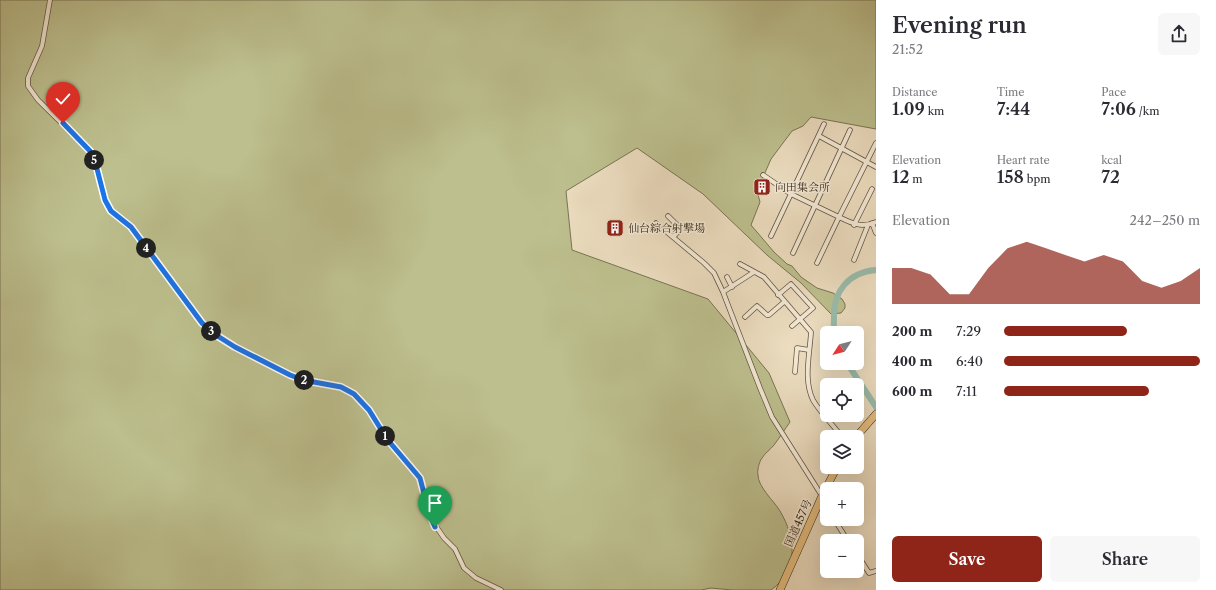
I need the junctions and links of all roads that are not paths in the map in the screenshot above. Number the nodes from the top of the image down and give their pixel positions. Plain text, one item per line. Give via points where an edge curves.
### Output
1 (50, 0) edge
2 (824, 124) dead end
3 (850, 130) dead end
4 (819, 136) junction
5 (876, 143) edge
6 (842, 148) junction
7 (867, 162) junction
8 (876, 167) edge
9 (763, 175) dead end
10 (872, 189) dead end
11 (791, 194) junction
12 (814, 206) junction
13 (668, 216) dead end
14 (839, 217) junction
15 (656, 223) dead end
16 (872, 223) edge
17 (854, 224) junction
18 (876, 233) edge
19 (771, 236) dead end
20 (673, 237) junction
21 (793, 253) dead end
22 (854, 260) dead end
23 (817, 263) dead end
24 (740, 264) dead end
25 (754, 272) junction
26 (740, 274) dead end
27 (727, 277) dead end
28 (743, 279) junction
29 (732, 287) junction
30 (723, 292) junction
31 (778, 295) junction
32 (784, 302) junction
33 (745, 316) dead end
34 (800, 320) junction
35 (792, 326) dead end
36 (809, 350) junction
37 (795, 372) dead end
38 (876, 414) edge
39 (836, 430) edge
40 (862, 430) edge
41 (820, 495) edge
42 (820, 499) edge
43 (864, 565) edge
44 (876, 571) edge
45 (501, 590) edge
46 (780, 590) edge

1 - 45 street via 42,46 28,78 28,86 38,100 90,151 105,200 111,211 131,227 202,323 216,335 290,375 341,387 354,394 420,478 433,522 455,549 464,568 476,578
2 - 4 street
3 - 6 street
4 - 6 street
4 - 11 street
5 - 7 street
6 - 7 street
6 - 12 street
7 - 8 street
7 - 14 street
9 - 11 street
10 - 17 street
11 - 12 street
11 - 19 street
12 - 14 street
12 - 21 street
13 - 20 street via 682,229
14 - 17 street
14 - 23 street
15 - 20 street
16 - 17 street via 859,226
16 - 18 street
16 - 22 street
20 - 30 street via 710,268
24 - 25 street
25 - 28 street
25 - 31 street via 764,277
26 - 28 street
27 - 29 street
28 - 29 street
29 - 30 street
30 - 41 street via 772,417
31 - 32 street
31 - 34 street via 791,284 813,308
32 - 33 street via 769,315 757,306
32 - 34 street
34 - 35 street
34 - 36 street via 811,332
36 - 37 street via 797,348
36 - 39 street via 811,394 817,406
38 - 40 highway
42 - 46 highway, 国道457号
43 - 44 street via 869,573

